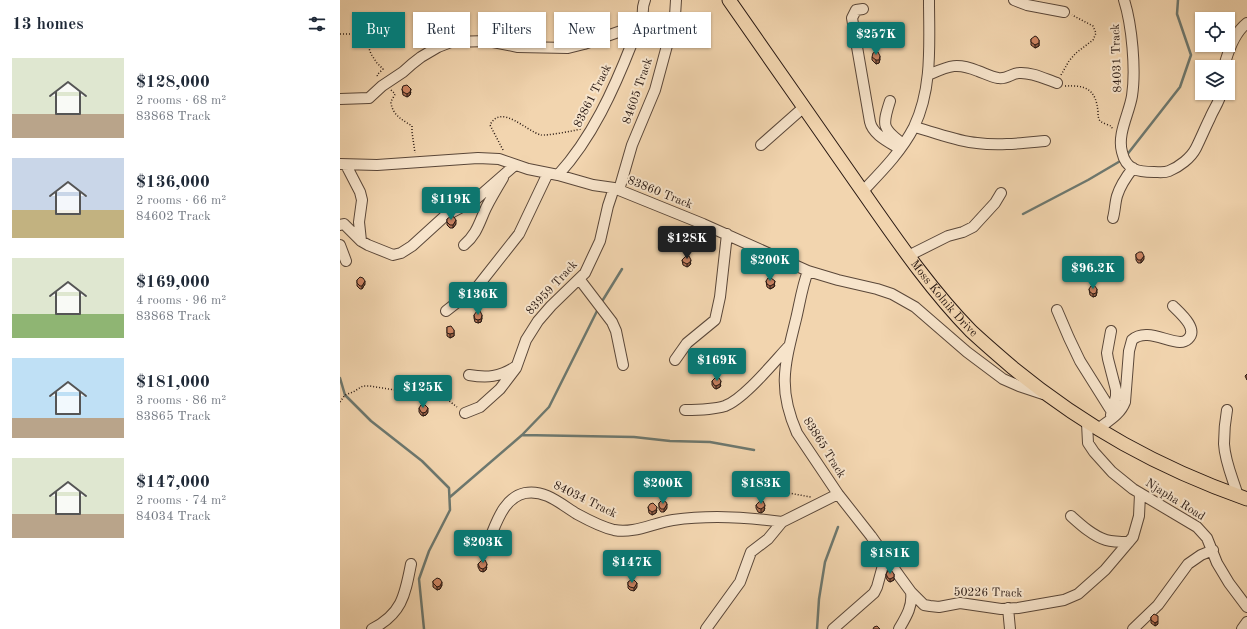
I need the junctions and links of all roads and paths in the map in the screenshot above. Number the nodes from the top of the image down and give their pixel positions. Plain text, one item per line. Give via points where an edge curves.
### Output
1 (645, 0) edge
2 (676, 0) edge
3 (729, 0) edge
4 (929, 0) edge
5 (1014, 0) edge
6 (1124, 0) edge
7 (863, 9) dead end
8 (642, 12) edge
9 (1064, 12) joint
10 (1247, 23) edge
11 (618, 32) edge
12 (340, 34) edge
13 (631, 48) edge
14 (1226, 60) edge
15 (928, 75) junction
16 (1057, 83) junction
17 (382, 86) junction
18 (340, 99) edge
19 (1219, 100) edge
20 (890, 101) dead end
21 (804, 107) junction
22 (592, 127) junction
23 (914, 127) junction
24 (1045, 141) dead end
25 (1121, 141) junction
26 (762, 145) dead end
27 (902, 147) junction
28 (414, 163) junction
29 (343, 164) edge
30 (511, 166) junction
31 (1133, 168) junction
32 (553, 174) junction
33 (617, 189) junction
34 (862, 191) junction
35 (1001, 193) dead end
36 (1113, 218) dead end
37 (340, 225) edge
38 (727, 234) junction
39 (362, 241) junction
40 (464, 245) dead end
41 (340, 246) edge
42 (908, 256) junction
43 (346, 261) dead end
44 (808, 271) junction
45 (580, 280) junction
46 (1173, 306) dead end
47 (446, 310) dead end
48 (1057, 310) dead end
49 (1111, 331) dead end
50 (789, 346) junction
51 (675, 360) dead end
52 (622, 365) dead end
53 (517, 366) junction
54 (469, 375) dead end
55 (1049, 396) junction
56 (340, 402) edge
57 (685, 410) dead end
58 (1227, 410) dead end
59 (465, 413) joint
60 (1111, 416) junction
61 (1092, 426) junction
62 (777, 491) dead end
63 (838, 494) junction
64 (1140, 494) junction
65 (814, 497) dead end
66 (1243, 498) edge
67 (1071, 516) dead end
68 (782, 522) junction
69 (492, 534) dead end
70 (1129, 542) junction
71 (1213, 550) junction
72 (885, 558) junction
73 (411, 564) dead end
74 (911, 592) junction
75 (1247, 606) edge
76 (1008, 608) junction
77 (1247, 622) edge
78 (372, 629) edge
79 (706, 629) edge
80 (834, 629) edge
81 (899, 629) edge
82 (1010, 629) edge
83 (1133, 629) edge
84 (1242, 629) edge

1 - 8 street, 83861 Track
2 - 33 street, 84605 Track via 675,16 655,90
3 - 21 main road, Moss Kolnik Drive
4 - 15 street
5 - 9 street
6 - 25 street, 84031 Track via 1130,22 1133,86
7 - 27 street via 856,10 852,18 871,125 878,134
9 - 16 path via 1093,26 1096,33 1093,40 1069,61
10 - 14 street via 1233,41
11 - 17 street via 568,48 518,47 488,41 450,42 421,57 399,76
12 - 17 path via 361,34 365,37 371,54 383,68 377,75
13 - 22 street, 83861 Track
15 - 16 street via 945,67 956,66 974,69 1000,79 1020,73 1033,74
15 - 23 street via 921,110
16 - 25 path, 84031 Track via 1057,86 1078,85 1091,90 1095,98 1098,119 1111,126
17 - 18 street via 369,98
17 - 28 path via 391,83 394,94 391,103 394,112 412,126
19 - 31 street via 1195,150 1182,164 1166,172 1143,172
20 - 27 street via 885,126
21 - 26 street
21 - 34 main road, Moss Kolnik Drive
22 - 30 path via 541,135 523,124 499,116 493,119 490,125
22 - 32 street, 83861 Track via 578,152
23 - 24 street via 976,143 1014,144
23 - 27 street
25 - 31 street via 1123,159
27 - 34 street
28 - 29 street, 83860 Track
28 - 30 street, 83860 Track via 494,158
29 - 39 street via 362,200 359,222
30 - 32 street, 83860 Track
30 - 39 street via 476,200 445,216 401,253 393,255
30 - 40 street via 490,200 476,232
31 - 36 street via 1116,197
32 - 33 street, 83860 Track
32 - 47 street, 83861 Track via 519,234 478,286
33 - 38 street, 83860 Track
33 - 45 street, 83959 Track via 608,206 596,252
34 - 42 main road, Moss Kolnik Drive
35 - 42 street via 973,227
37 - 39 street via 348,226
38 - 44 street, 83860 Track
38 - 51 street via 715,320 687,343
41 - 43 street
42 - 55 main road, Moss Kolnik Drive via 970,330
44 - 50 street, 83865 Track
44 - 55 street, 83860 Track via 892,294 915,307 1003,379
45 - 52 street via 612,322
45 - 53 street, 83959 Track via 551,306 535,325 526,340
46 - 60 street via 1189,324 1191,336 1184,342 1148,335 1138,336 1132,340 1125,402 1122,409
48 - 60 street via 1080,361
49 - 60 street via 1107,353 1116,396
50 - 57 street via 756,381 727,405
50 - 63 street, 83865 Track via 784,383 793,423
53 - 54 street via 500,375
53 - 59 street, 83959 Track via 512,375 480,407
55 - 61 main road, Moss Kolnik Drive
56 - 59 path via 345,395 363,386 370,386 448,400
58 - 66 street via 1224,446 1229,469
60 - 61 street
61 - 64 street, Njapha Road via 1088,443 1094,452 1116,475
61 - 66 main road, Moss Kolnik Drive via 1146,457
62 - 65 path
63 - 68 street
63 - 72 street, 83865 Track
64 - 70 street, 50226 Track via 1137,525
64 - 71 street, Njapha Road via 1197,527
67 - 70 street via 1106,540
68 - 69 street, 84034 Track via 738,517 684,519 619,530 585,518 557,500 528,492 510,501 498,518
68 - 79 street via 768,540 751,552 740,582
70 - 76 street, 50226 Track via 1078,594 1064,600
71 - 75 street, Njapha Road via 1229,583
71 - 83 street via 1188,564 1158,605
72 - 74 street, 83865 Track
72 - 80 street via 874,593
73 - 78 street via 397,609 388,620
74 - 76 street, 50226 Track via 924,605 930,606 960,603
74 - 81 street via 911,605
76 - 82 street
77 - 84 street

